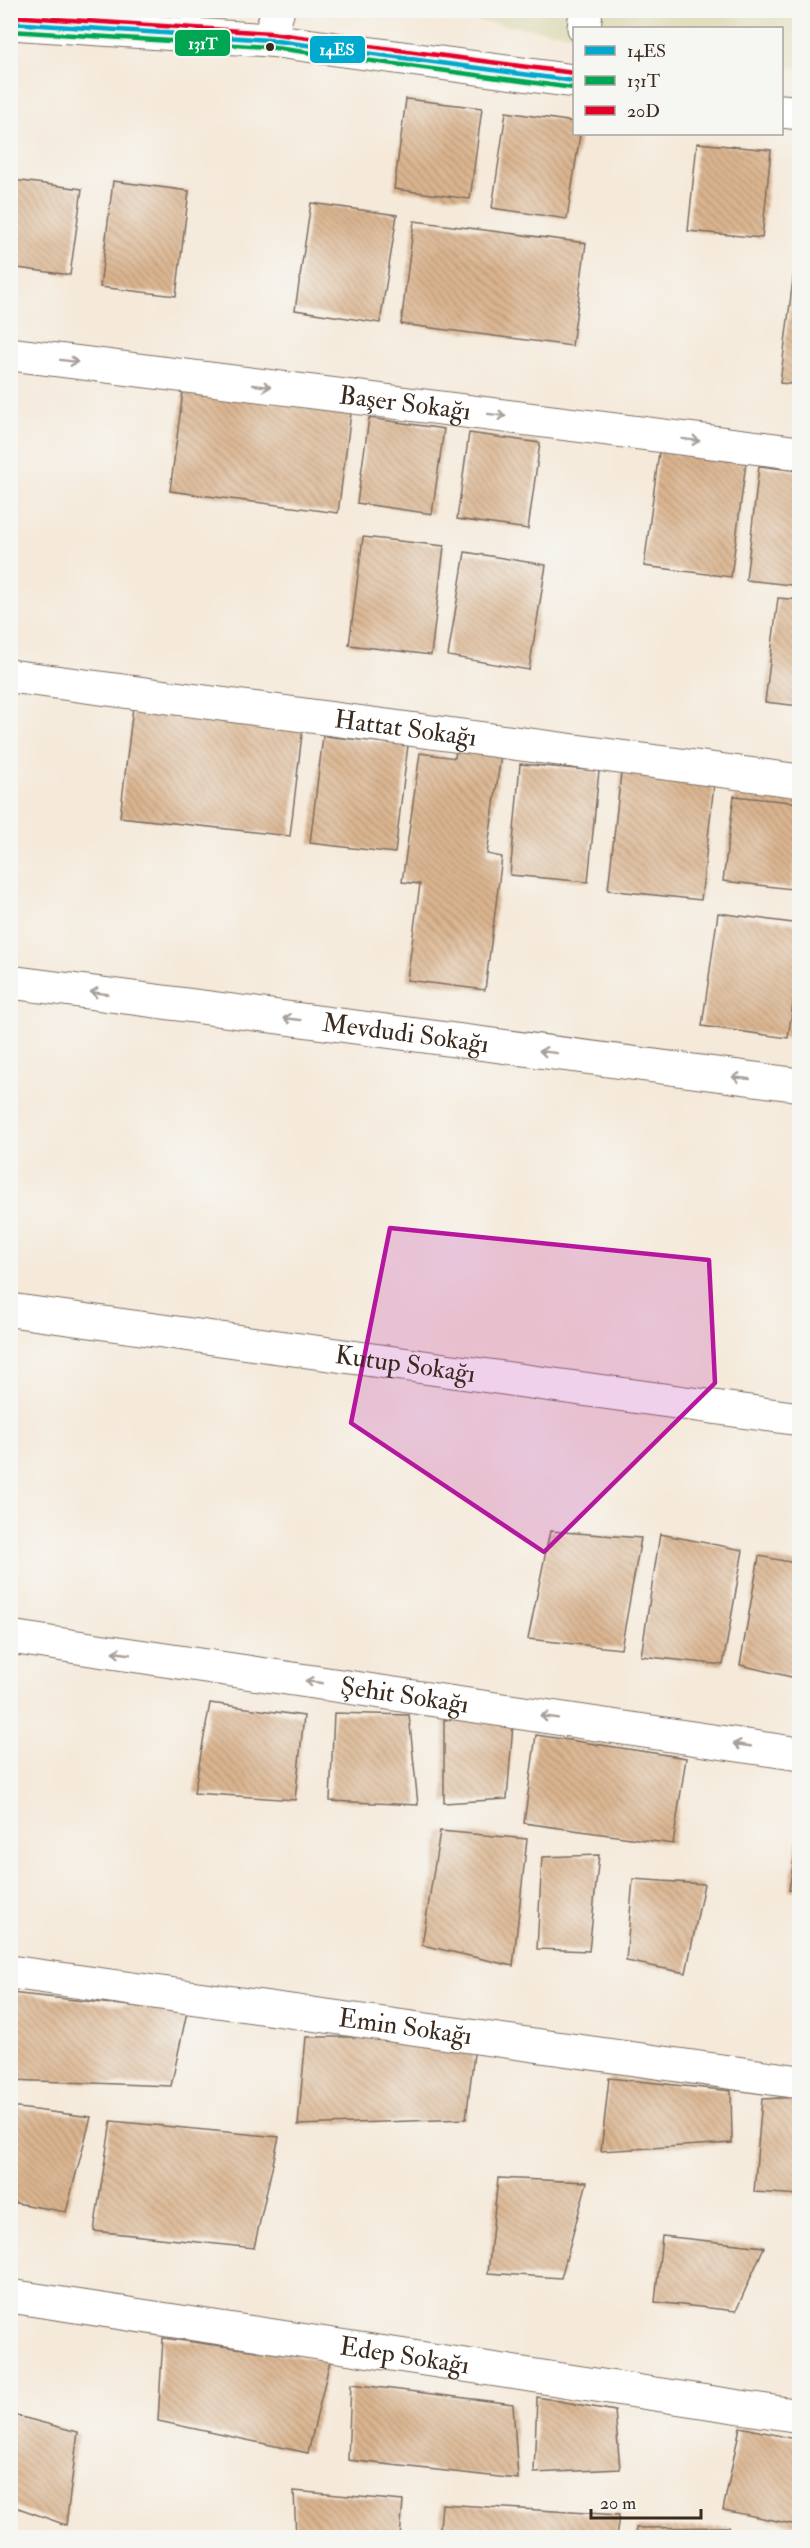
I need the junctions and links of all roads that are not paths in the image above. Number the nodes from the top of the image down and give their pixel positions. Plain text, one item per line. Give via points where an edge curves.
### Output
1 (586, 10) edge
2 (10, 23) edge
3 (273, 25) edge
4 (584, 27) edge
5 (573, 81) edge
6 (783, 111) edge
7 (800, 113) edge
8 (10, 354) edge
9 (800, 453) edge
10 (10, 676) edge
11 (800, 781) edge
12 (10, 982) edge
13 (800, 1085) edge
14 (10, 1310) edge
15 (800, 1419) edge
16 (10, 1637) edge
17 (800, 1754) edge
18 (10, 1972) edge
19 (800, 2082) edge
20 (10, 2296) edge
21 (800, 2416) edge

1 - 4 street
2 - 3 street
3 - 5 street
6 - 7 street
8 -> 9 street, Başer Sokağı
10 - 11 street, Hattat Sokağı
13 -> 12 street, Mevdudi Sokağı
14 - 15 street, Kutup Sokağı
17 -> 16 street, Şehit Sokağı
18 - 19 street, Emin Sokağı
20 - 21 street, Edep Sokağı

